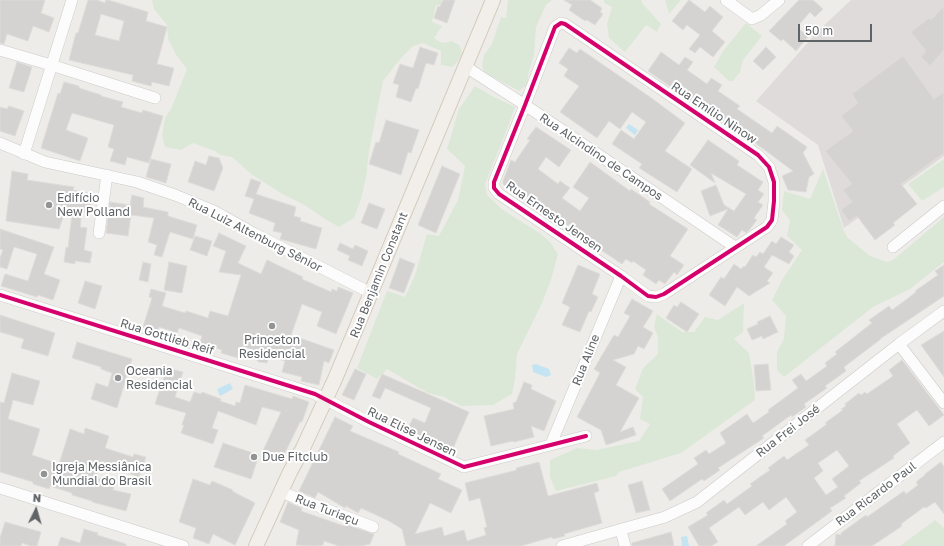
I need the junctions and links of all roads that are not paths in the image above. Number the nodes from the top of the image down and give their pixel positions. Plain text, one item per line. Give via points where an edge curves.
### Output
1 (72, 0) edge
2 (493, 0) edge
3 (726, 0) edge
4 (779, 0) edge
5 (0, 50) edge
6 (51, 64) junction
7 (466, 67) junction
8 (155, 98) dead end
9 (525, 106) junction
10 (0, 143) edge
11 (24, 154) junction
12 (107, 174) junction
13 (944, 206) edge
14 (99, 233) dead end
15 (735, 247) junction
16 (893, 247) dead end
17 (621, 276) junction
18 (371, 293) junction
19 (0, 295) edge
20 (656, 297) joint
21 (944, 311) edge
22 (899, 344) junction
23 (326, 400) junction
24 (944, 403) edge
25 (586, 436) dead end
26 (944, 442) edge
27 (551, 444) junction
28 (0, 488) edge
29 (281, 492) junction
30 (374, 527) dead end
31 (621, 530) junction
32 (183, 546) edge
33 (256, 546) edge
34 (562, 546) edge
35 (625, 546) edge
36 (808, 546) edge

1 - 6 street
2 - 7 main road, Rua Benjamin Constant
3 - 4 street via 752,19
5 - 6 street
6 - 8 street
6 - 11 street
7 - 9 street, Rua Alcindino de Campos
7 - 18 main road, Rua Benjamin Constant
9 - 15 street, Rua Alcindino de Campos
9 - 15 street, Rua Emílio Ninow via 554,27 561,23 565,24 758,155 769,168 774,182 772,220 766,227
9 - 17 street, Rua Ernesto Jensen via 494,182 494,188 499,194
10 - 11 street, Rua Luiz Altenburg Sênior
11 - 12 street, Rua Luiz Altenburg Sênior via 65,167
12 - 14 street
12 - 18 street, Rua Luiz Altenburg Sênior via 137,182 214,211
13 - 16 street
15 - 20 street, Rua Emílio Ninow
17 - 20 street, Rua Ernesto Jensen via 648,296
17 - 27 street, Rua Aline
18 - 23 main road, Rua Benjamin Constant
19 - 23 street, Rua Gottlieb Reif via 315,394
21 - 22 street, Rua Frei José
22 - 24 street
22 - 31 street, Rua Frei José via 697,502 665,517
23 - 27 street, Rua Elise Jensen via 464,467
23 - 29 main road, Rua Benjamin Constant
25 - 27 street, Rua Elise Jensen
26 - 36 street, Rua Ricardo Paul
28 - 32 street
29 - 30 street, Rua Turiaçu
29 - 33 main road, Rua Benjamin Constant
31 - 34 street, Rua Frei José
31 - 35 street

